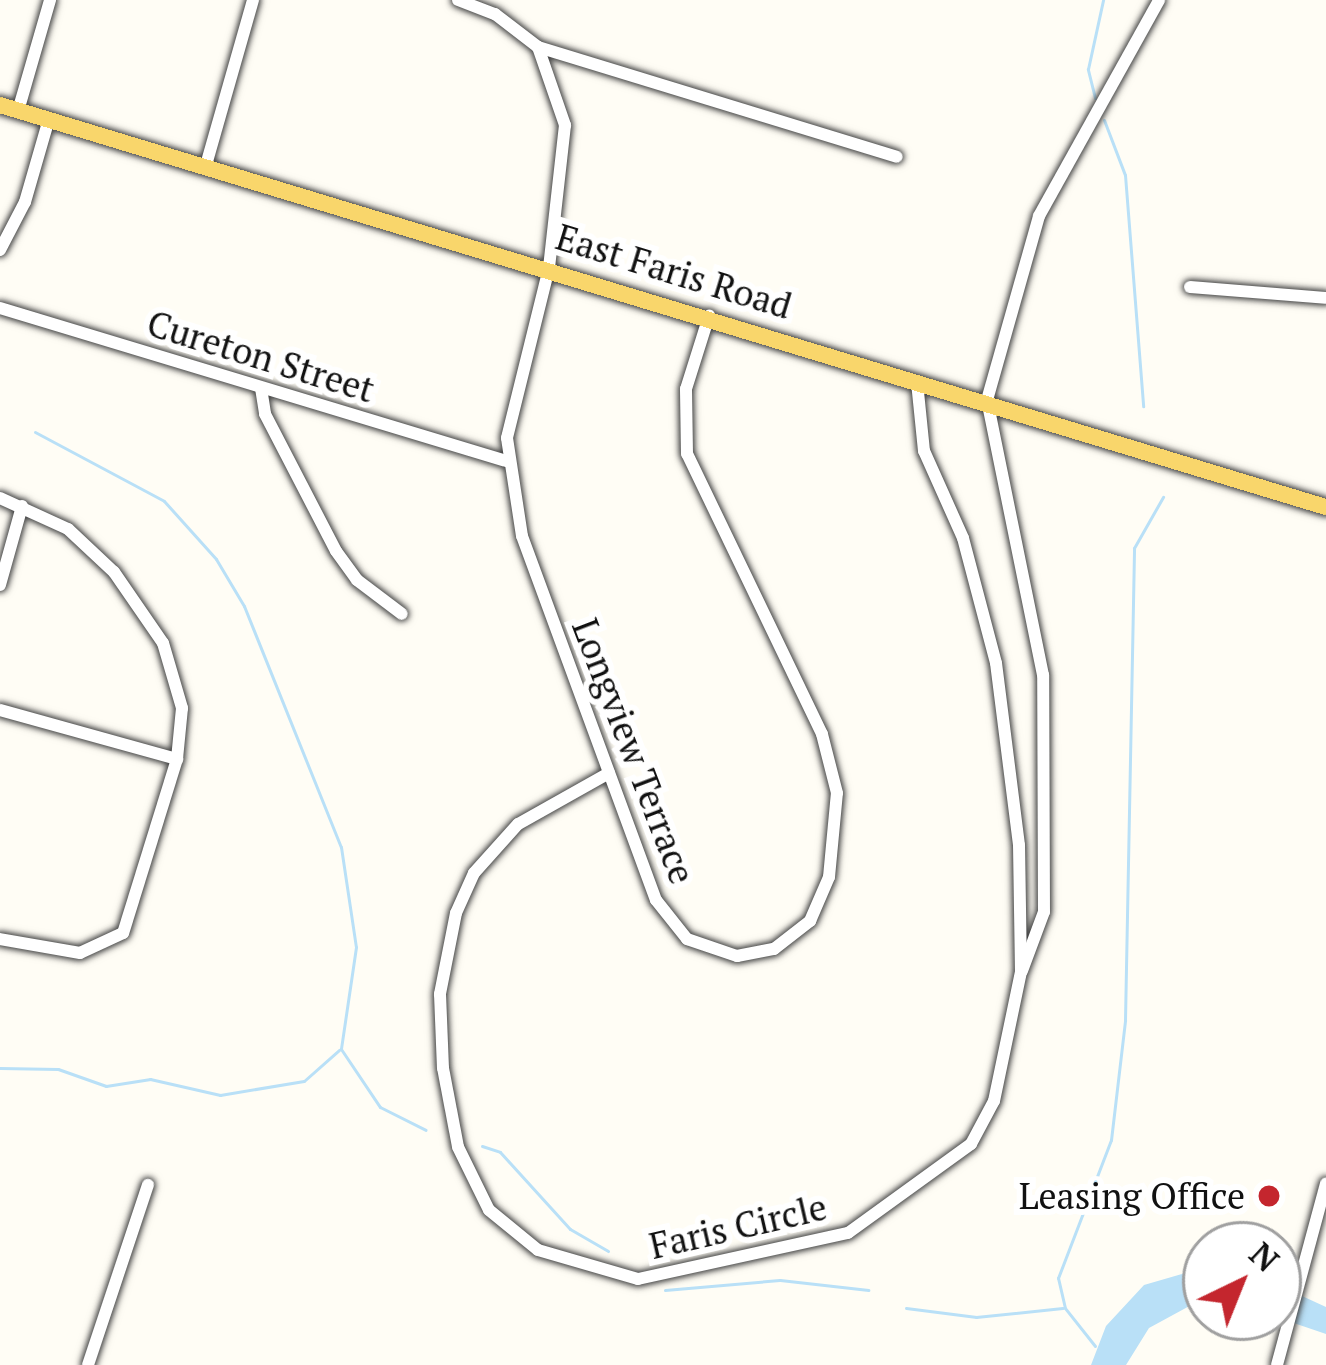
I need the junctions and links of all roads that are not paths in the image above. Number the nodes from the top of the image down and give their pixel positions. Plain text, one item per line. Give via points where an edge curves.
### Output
1 (50, 0) edge
2 (253, 0) edge
3 (458, 0) edge
4 (1160, 0) edge
5 (479, 3) edge
6 (538, 46) junction
7 (9, 108) edge
8 (49, 119) junction
9 (897, 157) dead end
10 (206, 165) junction
11 (0, 250) edge
12 (549, 268) junction
13 (1190, 287) dead end
14 (1326, 298) edge
15 (0, 308) edge
16 (709, 316) junction
17 (917, 382) junction
18 (261, 388) junction
19 (987, 400) junction
20 (506, 461) junction
21 (0, 498) edge
22 (22, 506) junction
23 (1326, 507) edge
24 (0, 585) edge
25 (402, 614) dead end
26 (0, 710) edge
27 (177, 759) junction
28 (609, 773) junction
29 (0, 939) edge
30 (1021, 972) junction
31 (1326, 1184) edge
32 (148, 1185) dead end
33 (88, 1365) edge
34 (1277, 1365) edge

1 - 7 street
2 - 10 street
3 - 5 street
4 - 19 street via 1039,216
5 - 6 street
6 - 9 street
6 - 12 street, Longview Terrace via 565,125
7 - 8 main road, East Faris Road
8 - 10 main road, East Faris Road
8 - 11 street via 26,202
10 - 12 main road, East Faris Road
12 - 16 main road, East Faris Road
12 - 20 street, Longview Terrace via 517,383
13 - 14 street
15 - 18 street, Cureton Street
16 - 17 main road, East Faris Road
16 - 28 street, Longview Terrace via 686,389 687,454 835,772 836,836 810,921 758,953 737,956 687,939 656,900
17 - 19 main road, East Faris Road
17 - 30 street, Faris Circle via 924,451 968,553 996,663 1019,845
18 - 20 street, Cureton Street
18 - 25 street via 265,414 335,551 357,580
19 - 23 main road, East Faris Road
19 - 30 street, Faris Circle via 1043,675 1044,912
20 - 28 street, Longview Terrace via 522,536
21 - 22 street
22 - 24 street
22 - 27 street via 87,544 148,618 182,708
26 - 27 street
27 - 29 street via 123,933 80,953
28 - 30 street, Faris Circle via 544,803 496,845 461,898 445,959 442,1068 458,1147 489,1210 538,1250 638,1280 848,1234 981,1134
31 - 34 street
32 - 33 street

